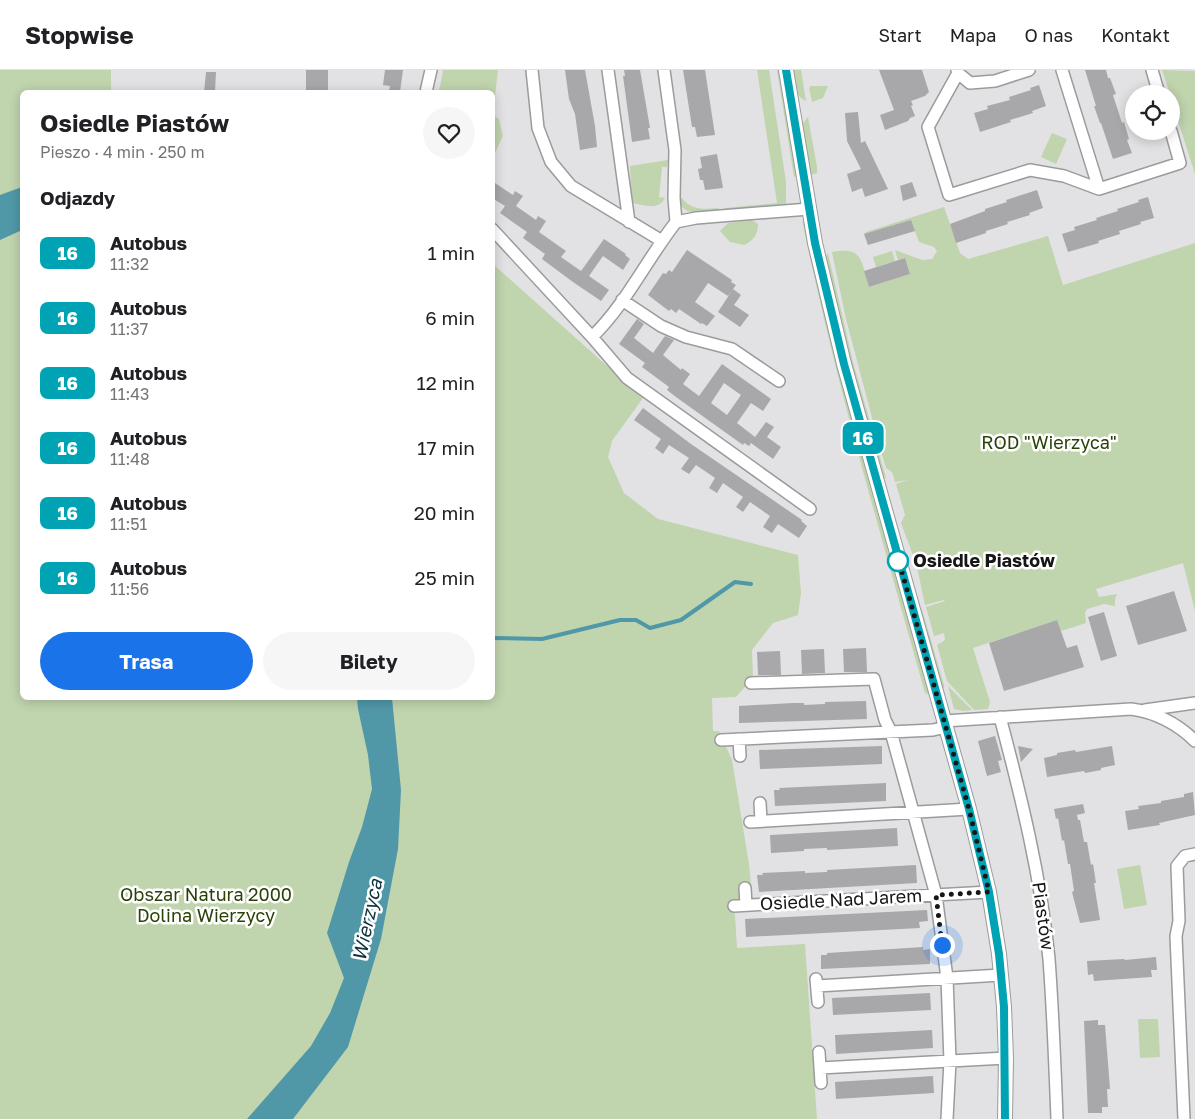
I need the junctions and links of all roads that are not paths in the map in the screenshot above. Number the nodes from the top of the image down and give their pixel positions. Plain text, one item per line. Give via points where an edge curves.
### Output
1 (431, 70) edge
2 (532, 70) edge
3 (608, 70) edge
4 (664, 70) edge
5 (786, 70) edge
6 (1029, 70) edge
7 (1062, 70) edge
8 (1152, 70) edge
9 (957, 72) edge
10 (1157, 85) edge
11 (426, 90) edge
12 (1174, 140) edge
13 (1099, 188) junction
14 (809, 209) junction
15 (629, 222) junction
16 (676, 222) junction
17 (495, 232) edge
18 (662, 241) junction
19 (622, 300) junction
20 (592, 337) junction
21 (779, 381) dead end
22 (810, 509) dead end
23 (751, 683) dead end
24 (1195, 703) edge
25 (1140, 710) junction
26 (1000, 717) junction
27 (945, 724) junction
28 (891, 732) junction
29 (740, 739) junction
30 (721, 740) dead end
31 (1195, 741) edge
32 (740, 756) dead end
33 (760, 803) dead end
34 (969, 809) junction
35 (914, 813) junction
36 (1195, 854) edge
37 (745, 888) dead end
38 (989, 892) junction
39 (936, 895) junction
40 (746, 905) junction
41 (734, 906) dead end
42 (1001, 975) junction
43 (946, 978) junction
44 (818, 1002) dead end
45 (819, 1052) dead end
46 (1006, 1058) junction
47 (950, 1061) junction
48 (820, 1068) junction
49 (821, 1083) dead end
50 (948, 1119) edge
51 (1005, 1119) edge
52 (1057, 1119) edge
53 (1184, 1119) edge

1 - 11 street
2 - 15 street via 538,128 551,162 571,186
3 - 15 street
4 - 16 street via 675,150
5 - 14 street
6 - 9 street via 996,81 970,83
7 - 13 street
8 - 10 street
9 - 13 street via 928,127 949,195 1030,170 1064,176
12 - 13 street via 1180,163
14 - 16 street
14 - 27 street via 846,374
15 - 18 street
16 - 18 street
17 - 20 street
18 - 19 street
19 - 20 street via 610,319
19 - 21 street via 661,326 732,350
20 - 22 street via 627,378
23 - 28 street, Osiedle Nad Jarem via 874,678
24 - 25 street
25 - 26 street
25 - 31 street via 1167,720
26 - 27 street
26 - 52 street, Piastów via 1032,848 1043,915 1049,959
27 - 28 street
27 - 34 street
28 - 29 street
28 - 35 street, Osiedle Nad Jarem
29 - 30 street
29 - 32 street
33 - 35 street via 755,822
34 - 35 street
34 - 38 street
35 - 39 street, Osiedle Nad Jarem
36 - 53 street via 1185,856 1176,872
37 - 40 street, Osiedle Nad Jarem
38 - 39 street, Osiedle Nad Jarem
38 - 42 street
39 - 40 street, Osiedle Nad Jarem
39 - 43 street, Osiedle Nad Jarem
40 - 41 street, Osiedle Nad Jarem
42 - 43 street
42 - 46 street
43 - 44 street via 817,982
43 - 47 street, Osiedle Nad Jarem
45 - 48 street
46 - 47 street
46 - 51 street
47 - 48 street
47 - 50 street, Osiedle Nad Jarem
48 - 49 street

